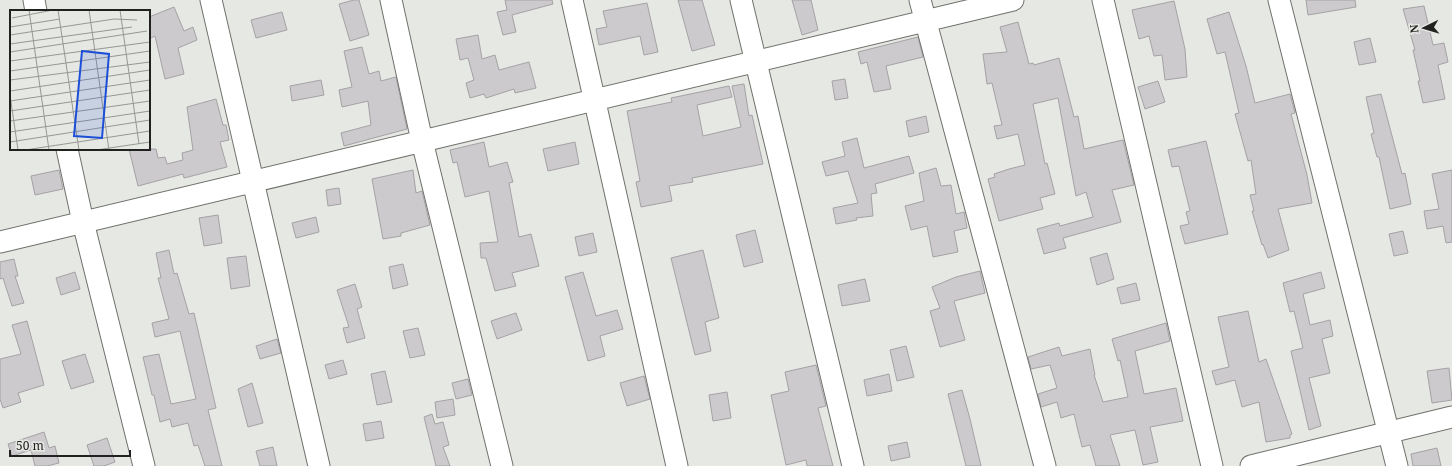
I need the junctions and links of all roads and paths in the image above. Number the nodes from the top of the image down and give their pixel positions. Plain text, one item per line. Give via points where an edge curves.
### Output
1 (34, 0) edge
2 (211, 0) edge
3 (390, 0) edge
4 (572, 0) edge
5 (740, 0) edge
6 (920, 0) edge
7 (1013, 0) edge
8 (1103, 0) edge
9 (1279, 0) edge
10 (36, 10) edge
11 (925, 21) junction
12 (755, 62) junction
13 (596, 100) junction
14 (422, 141) junction
15 (67, 150) edge
16 (253, 182) junction
17 (83, 222) junction
18 (0, 242) edge
19 (1452, 417) edge
20 (1389, 432) junction
21 (144, 466) edge
22 (319, 466) edge
23 (502, 466) edge
24 (677, 466) edge
25 (853, 466) edge
26 (1045, 466) edge
27 (1212, 466) edge
28 (1250, 466) edge
29 (1397, 466) edge

1 - 10 street
2 - 16 street
3 - 14 street
4 - 13 street
5 - 12 street
6 - 11 street
7 - 11 street
8 - 27 street
9 - 20 street
11 - 12 street
11 - 26 street
12 - 13 street
12 - 25 street
13 - 14 street
13 - 24 street
14 - 16 street
14 - 23 street
15 - 17 street
16 - 17 street
16 - 22 street
17 - 18 street
17 - 21 street
19 - 20 street
20 - 28 street
20 - 29 street

